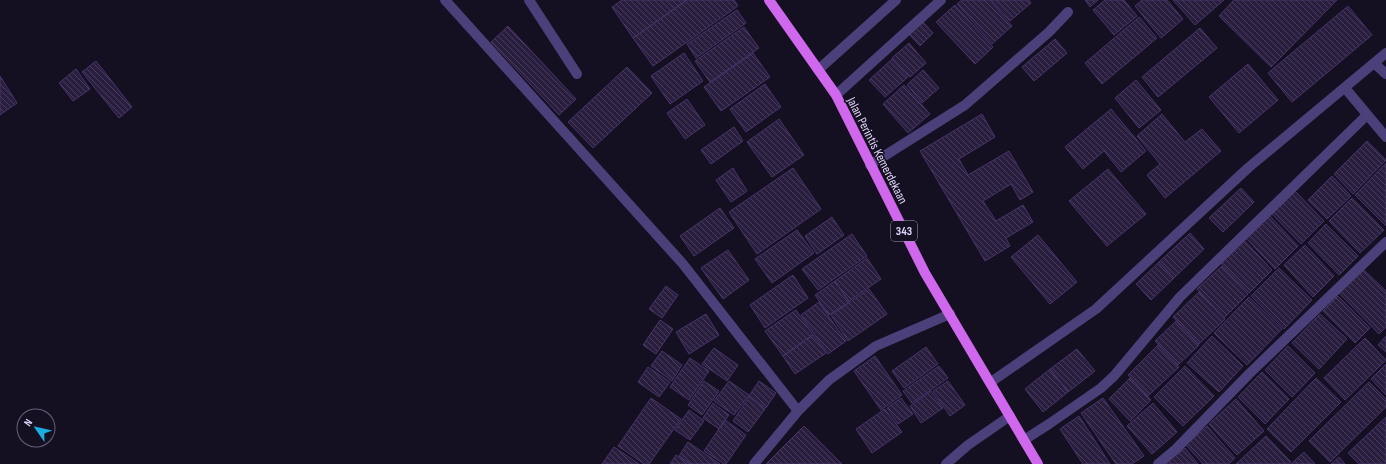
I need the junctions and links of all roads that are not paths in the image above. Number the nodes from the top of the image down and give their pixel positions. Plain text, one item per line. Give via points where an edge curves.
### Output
1 (445, 0) edge
2 (528, 0) edge
3 (769, 0) edge
4 (896, 0) edge
5 (941, 0) edge
6 (1068, 12) dead end
7 (1386, 53) edge
8 (1374, 63) junction
9 (818, 70) junction
10 (577, 74) dead end
11 (1386, 74) edge
12 (1345, 88) junction
13 (836, 95) junction
14 (1367, 115) junction
15 (1386, 137) edge
16 (870, 165) junction
17 (1386, 242) edge
18 (950, 314) junction
19 (991, 382) junction
20 (798, 411) junction
21 (1010, 416) junction
22 (1024, 440) junction
23 (754, 464) edge
24 (946, 464) edge
25 (1038, 464) edge
26 (1158, 464) edge

1 - 20 street via 683,264
2 - 10 street
3 - 9 main road, Jalan Perintis Kemerdekaan / 343
4 - 9 street
5 - 13 street
6 - 16 street via 1049,32 965,105
7 - 8 street
8 - 11 street
8 - 12 street
9 - 13 main road, Jalan Perintis Kemerdekaan / 343
12 - 14 street
12 - 19 street via 1248,168 1096,308
13 - 16 main road, Jalan Perintis Kemerdekaan / 343
14 - 15 street
14 - 22 street via 1180,297 1114,376 1101,388
16 - 18 main road, Jalan Perintis Kemerdekaan / 343 via 925,274
17 - 26 street via 1250,373 1176,450
18 - 19 main road, Jalan Perintis Kemerdekaan / 343
18 - 20 street via 876,346 829,380
19 - 21 main road, Jalan Perintis Kemerdekaan / 343
20 - 23 street
21 - 22 main road, Jalan Perintis Kemerdekaan / 343
21 - 24 street
22 - 25 main road, Jalan Perintis Kemerdekaan / 343

